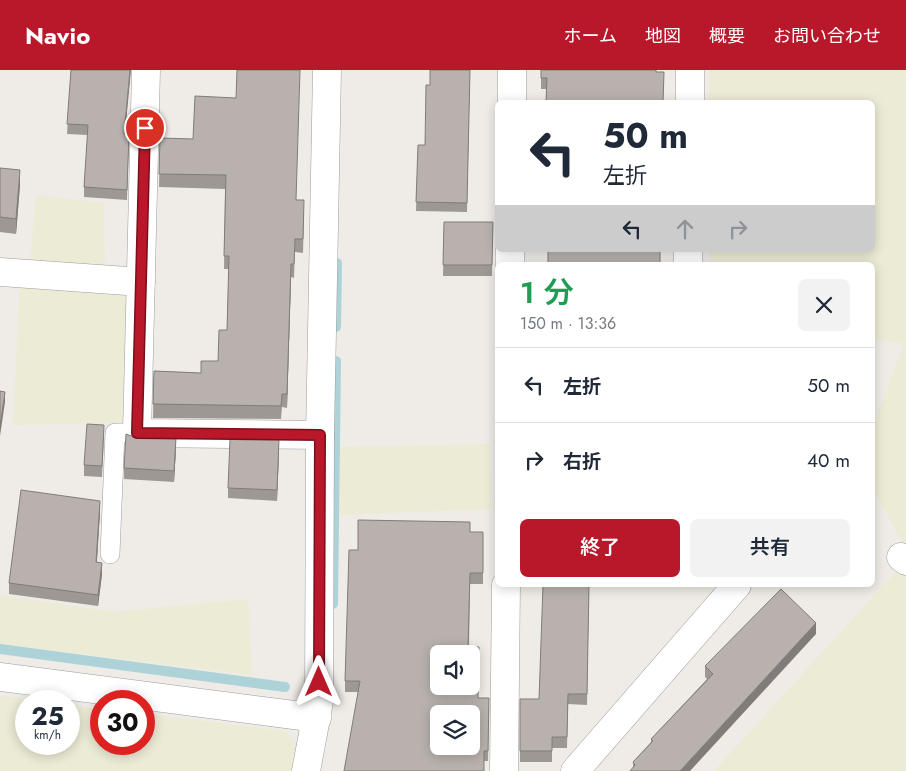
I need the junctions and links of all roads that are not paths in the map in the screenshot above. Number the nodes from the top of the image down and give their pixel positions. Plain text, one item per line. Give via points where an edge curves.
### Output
1 (146, 70) edge
2 (327, 70) edge
3 (512, 70) edge
4 (690, 70) edge
5 (512, 100) edge
6 (690, 100) edge
7 (0, 272) edge
8 (141, 282) junction
9 (137, 433) junction
10 (320, 435) junction
11 (110, 554) dead end
12 (506, 587) edge
13 (735, 587) edge
14 (0, 677) edge
15 (317, 718) junction
16 (306, 771) edge
17 (504, 771) edge
18 (575, 771) edge

1 - 8 street
2 - 10 street
3 - 5 street
4 - 6 street
7 - 8 street
8 - 9 street
9 - 10 street
9 - 11 lane via 116,433
10 - 15 street
12 - 17 street
13 - 18 street
14 - 15 street
15 - 16 street

